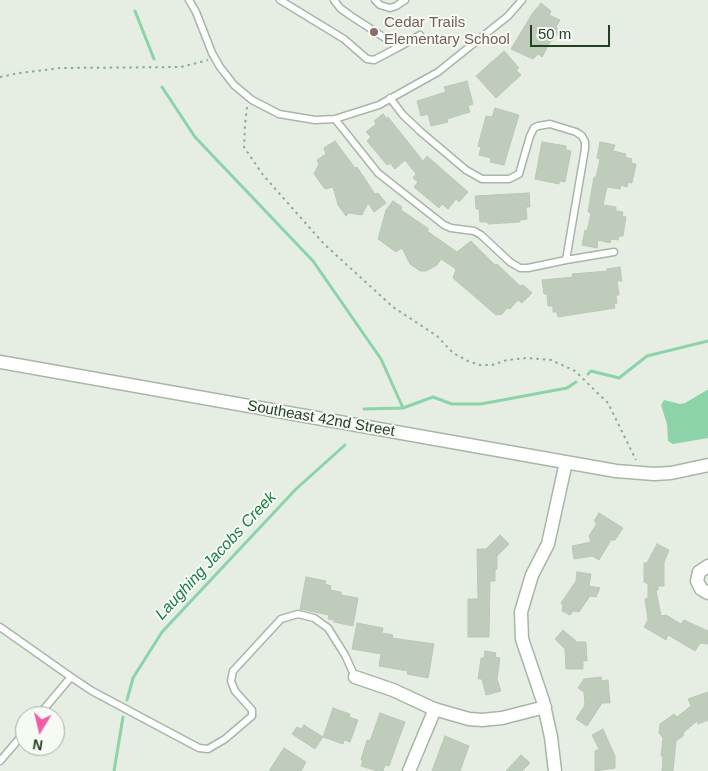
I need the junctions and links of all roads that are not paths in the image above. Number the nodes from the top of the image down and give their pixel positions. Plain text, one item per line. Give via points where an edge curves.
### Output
1 (189, 0) edge
2 (280, 0) edge
3 (334, 0) edge
4 (375, 0) edge
5 (405, 0) edge
6 (522, 0) edge
7 (420, 35) dead end
8 (399, 47) junction
9 (390, 98) junction
10 (335, 119) junction
11 (614, 252) dead end
12 (566, 260) junction
13 (0, 363) edge
14 (566, 462) junction
15 (708, 465) edge
16 (708, 566) edge
17 (708, 593) edge
18 (0, 627) edge
19 (71, 677) junction
20 (355, 677) joint
21 (46, 706) edge
22 (545, 707) junction
23 (434, 709) junction
24 (15, 744) edge
25 (0, 761) edge
26 (409, 771) edge
27 (555, 771) edge

1 - 10 lane via 220,67 252,100 279,114 315,120
2 - 8 lane via 344,39 366,59 374,60
3 - 8 lane via 351,16
4 - 5 lane via 390,8
6 - 9 lane via 508,16 438,72
7 - 8 lane
9 - 10 lane via 379,105
9 - 12 lane via 403,115 429,138 466,170 482,179 509,179 519,174 530,136 538,126 550,124 582,136 585,149
10 - 12 lane via 378,173 444,225 474,231 520,268
11 - 12 lane
13 - 14 street, Southeast 42nd Street
14 - 15 street, Southeast 42nd Street via 642,474
14 - 22 street via 548,544 532,575 522,612 522,639
16 - 17 street via 699,572 697,581
18 - 19 lane
19 - 20 lane via 199,748 208,748 225,738 252,716 252,710 235,691 231,681 233,671 281,618 298,614 314,618 328,628
19 - 21 lane
20 - 23 street
22 - 23 street via 482,720
22 - 27 street
23 - 26 street
24 - 25 lane

